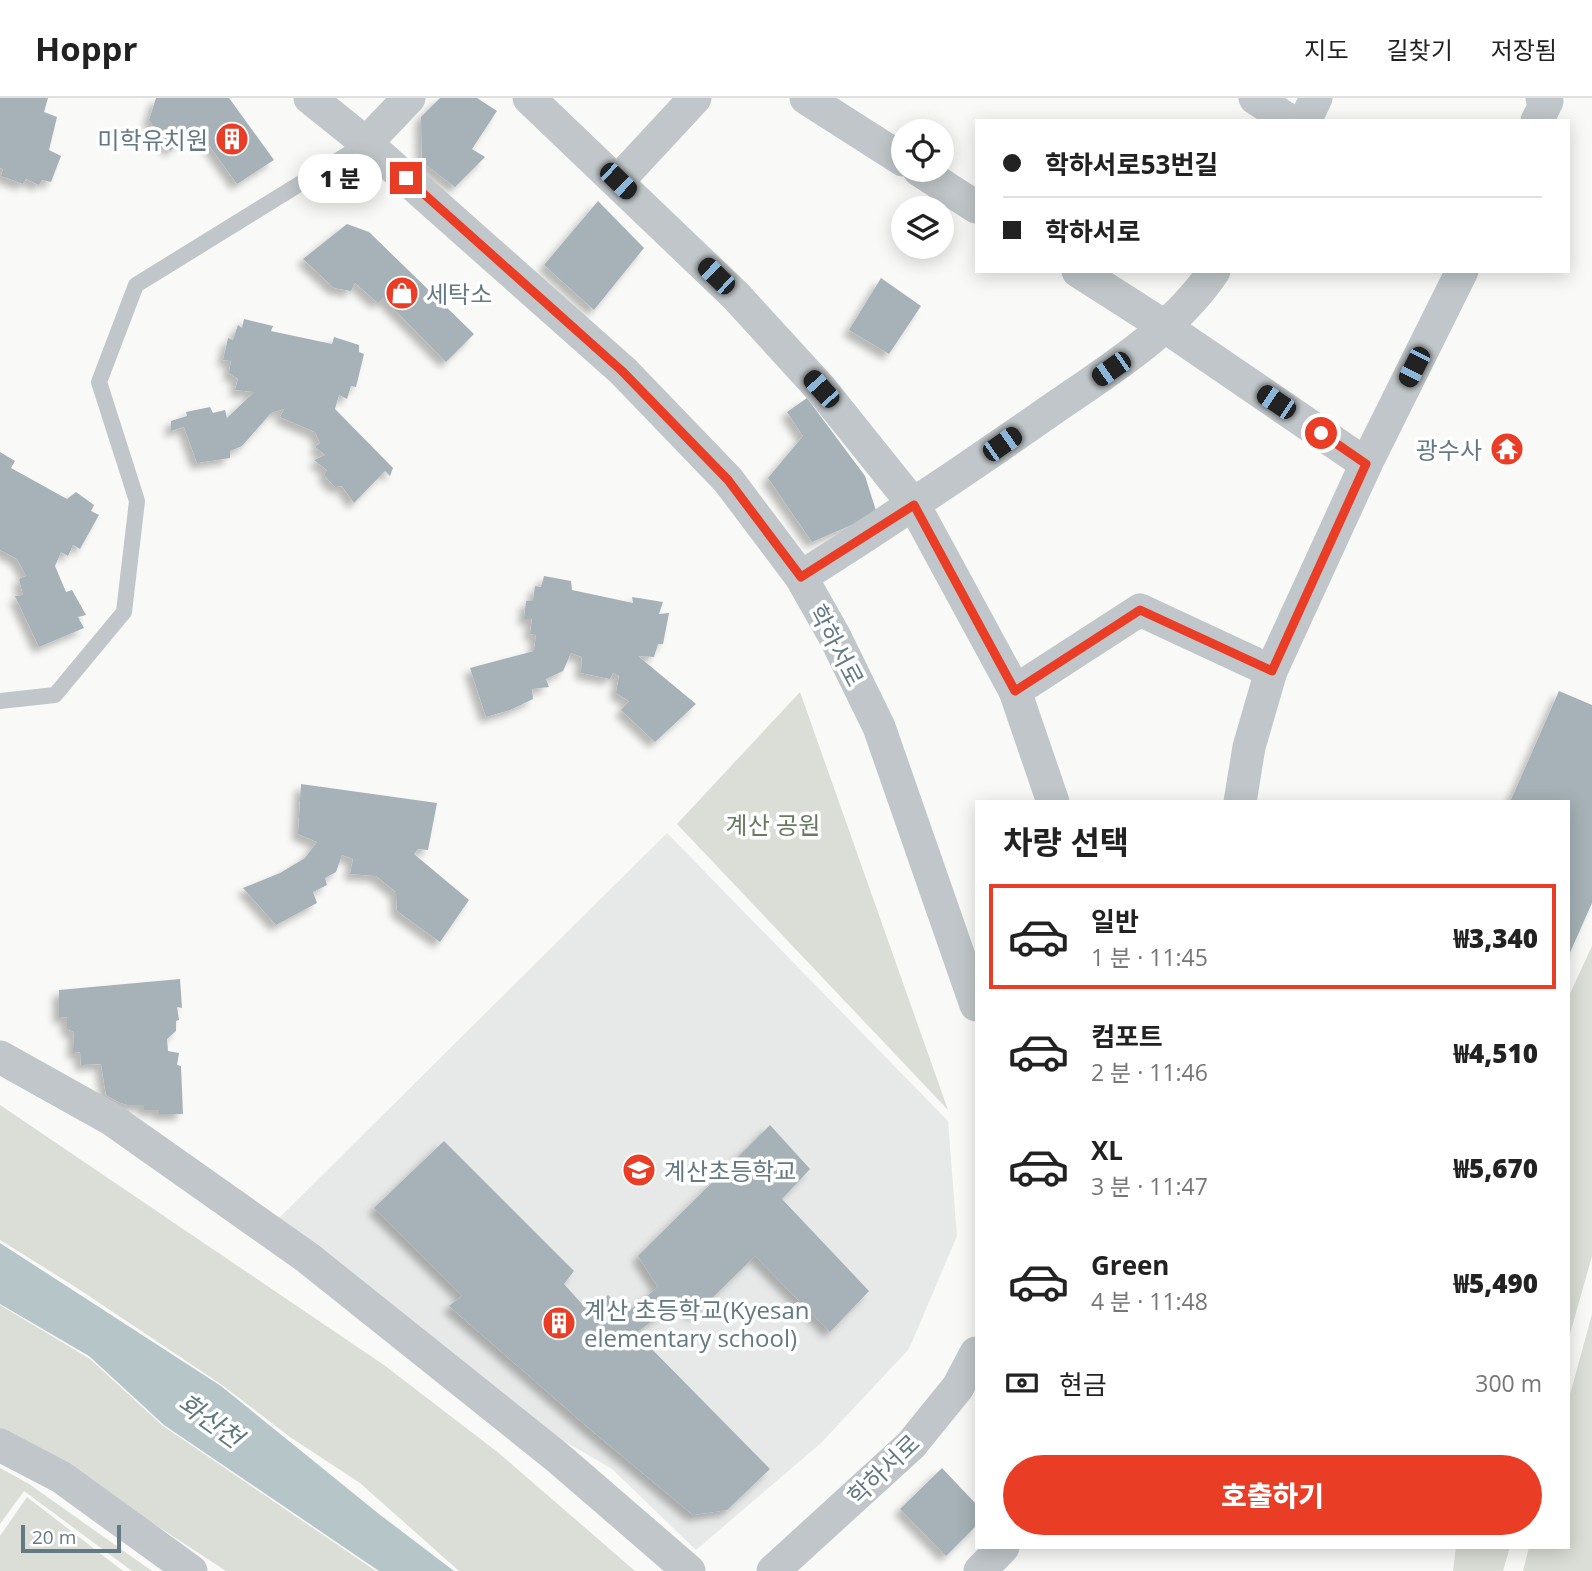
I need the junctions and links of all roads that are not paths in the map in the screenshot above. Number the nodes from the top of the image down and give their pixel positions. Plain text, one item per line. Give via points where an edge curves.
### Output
1 (310, 98) edge
2 (409, 98) edge
3 (529, 98) edge
4 (695, 98) edge
5 (806, 98) edge
6 (1255, 98) edge
7 (1316, 98) edge
8 (1287, 119) edge
9 (1307, 119) edge
10 (366, 142) junction
11 (891, 152) edge
12 (618, 181) junction
13 (938, 182) edge
14 (975, 205) edge
15 (1081, 273) edge
16 (1213, 273) edge
17 (1461, 273) edge
18 (1164, 326) junction
19 (1366, 464) junction
20 (914, 505) junction
21 (801, 577) junction
22 (1272, 671) junction
23 (1015, 691) junction
24 (0, 701) edge
25 (1052, 800) edge
26 (1240, 800) edge
27 (975, 1002) edge
28 (0, 1057) edge
29 (975, 1355) edge
30 (0, 1445) edge
31 (191, 1571) edge
32 (689, 1571) edge
33 (774, 1571) edge

1 - 10 street, 학하서로
2 - 10 street
3 - 12 street
4 - 12 street
5 - 11 street
6 - 8 street
7 - 9 street
10 - 21 street, 학하서로 via 622,371 728,480
10 - 24 lane via 136,285 99,382 137,501 124,612 55,695
12 - 20 street via 736,296 821,389
13 - 14 street
15 - 18 street
16 - 18 street
17 - 19 street
18 - 19 street
18 - 20 street via 1120,362
19 - 22 street
20 - 21 street
20 - 23 street
21 - 27 street, 학하서로 via 879,727
22 - 23 street via 1140,610
22 - 26 street via 1249,747
23 - 25 street
28 - 32 street via 111,1119 308,1258 557,1457
29 - 33 street, 학하서로 via 958,1387 911,1445
30 - 31 street via 61,1477

